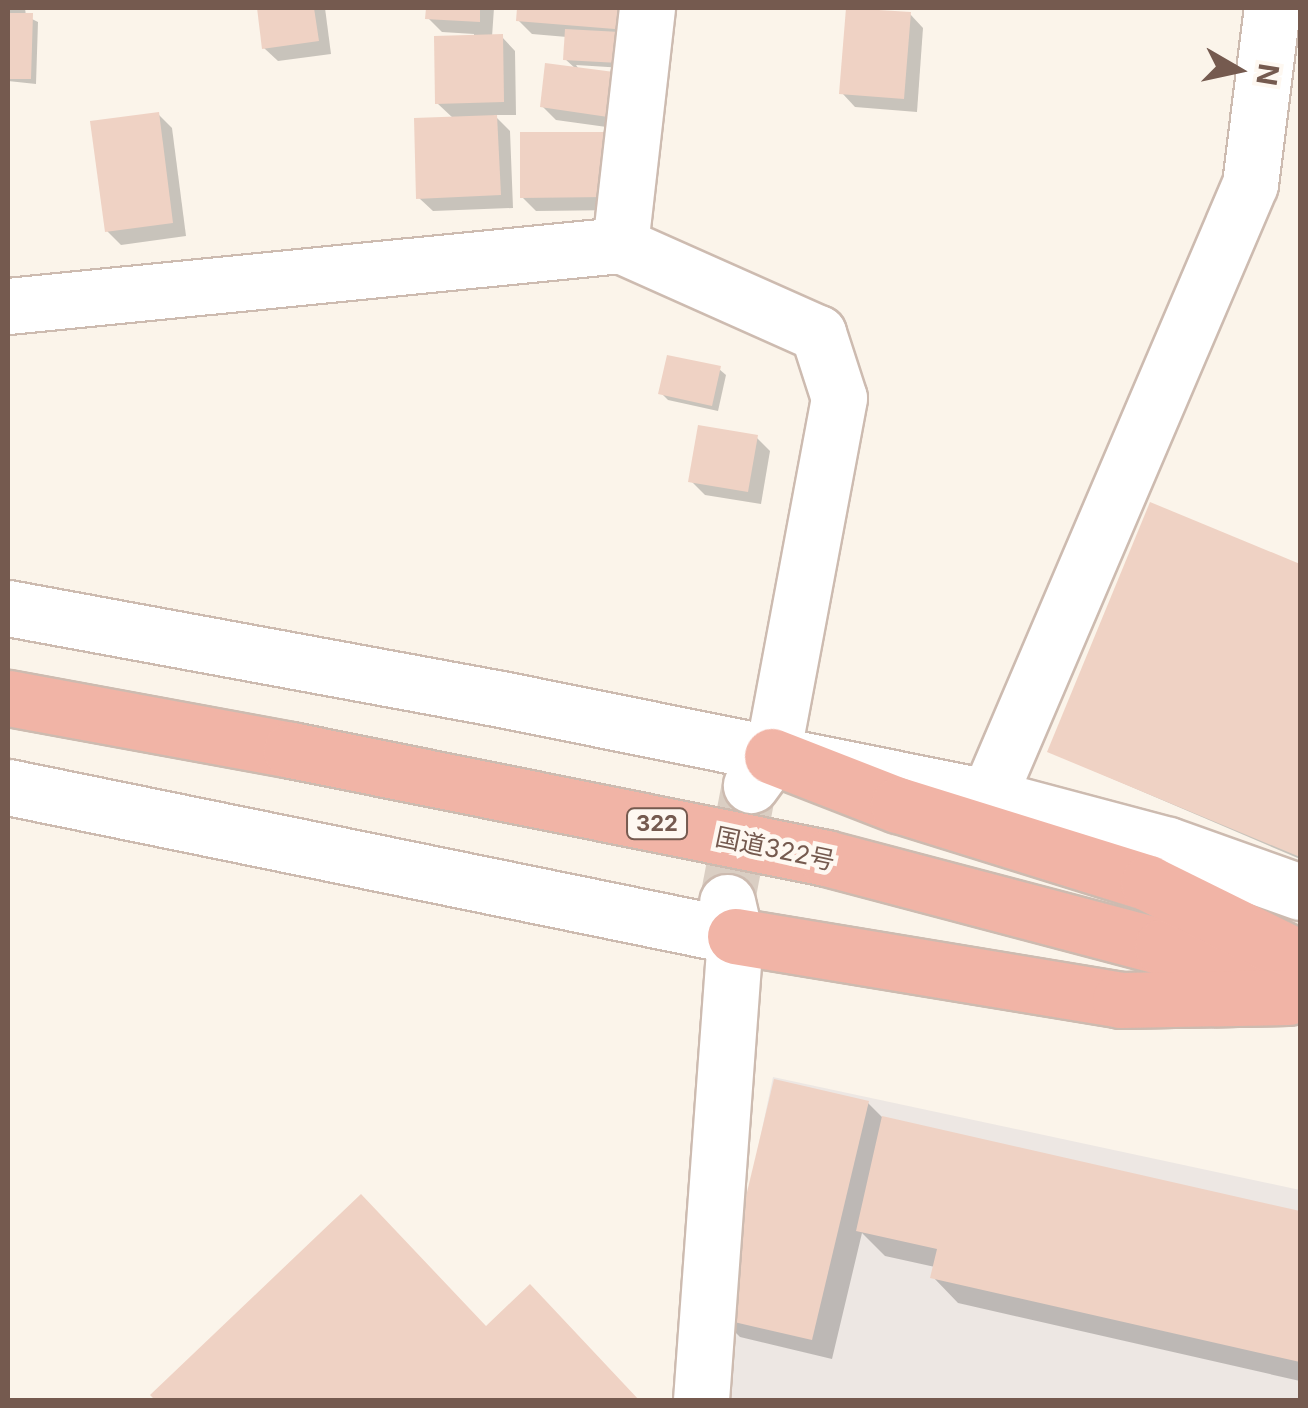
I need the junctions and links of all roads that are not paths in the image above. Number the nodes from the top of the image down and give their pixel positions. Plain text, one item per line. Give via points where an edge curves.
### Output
1 (647, 8) edge
2 (1272, 8) edge
3 (620, 245) junction
4 (8, 306) edge
5 (8, 608) edge
6 (8, 698) edge
7 (761, 772) junction
8 (8, 787) edge
9 (988, 797) junction
10 (1300, 892) edge
11 (731, 919) junction
12 (1300, 958) edge
13 (1300, 978) edge
14 (1300, 996) edge
15 (701, 1400) edge

1 - 3 street
2 - 9 street via 1250,184
3 - 4 street
3 - 7 street via 818,332 839,398
5 - 7 street via 502,699
6 - 13 highway, 国道322号 / 322 via 826,858
7 - 9 street
7 - 12 highway via 898,805 1148,882
8 - 11 street
9 - 10 street via 1168,845
11 - 14 highway via 1120,1000
11 - 15 street

